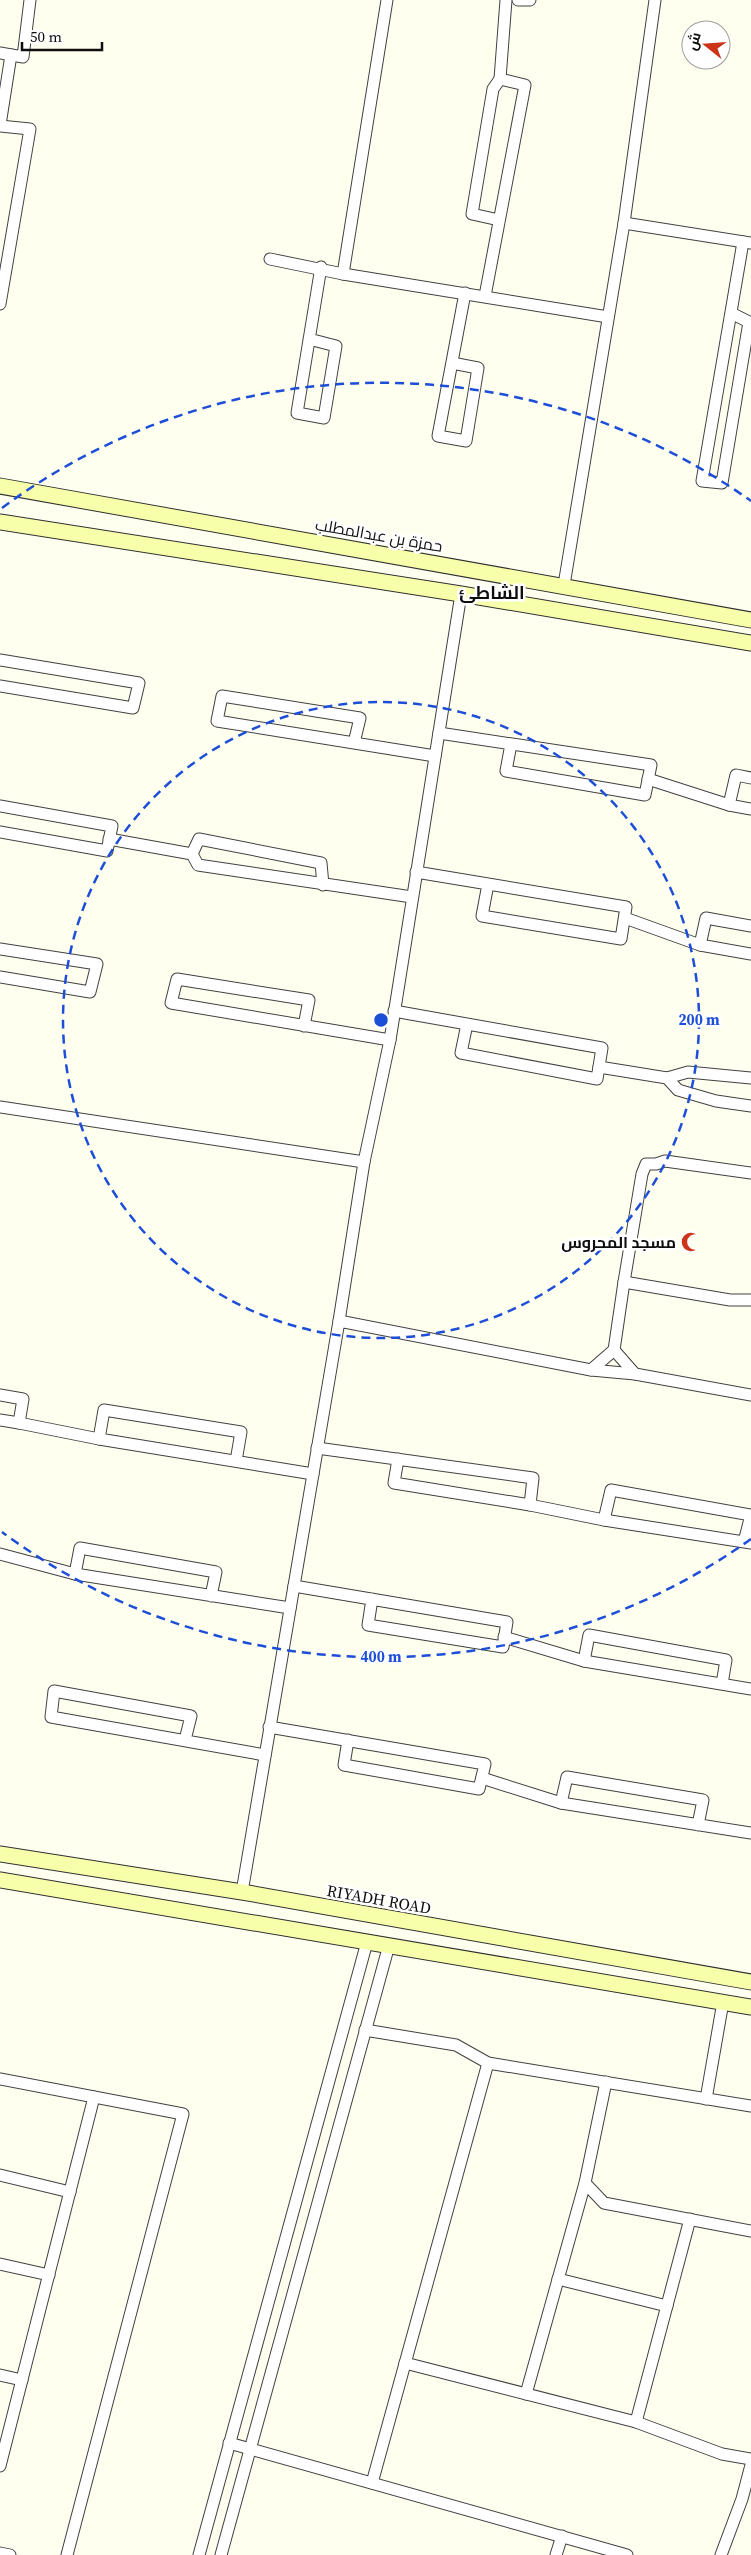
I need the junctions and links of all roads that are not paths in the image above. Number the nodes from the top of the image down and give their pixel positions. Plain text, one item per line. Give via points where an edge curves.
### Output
1 (30, 0) edge
2 (388, 0) edge
3 (506, 0) edge
4 (518, 0) edge
5 (530, 0) edge
6 (655, 0) edge
7 (6, 54) edge
8 (500, 79) junction
9 (0, 125) edge
10 (499, 220) junction
11 (624, 223) junction
12 (747, 242) edge
13 (270, 259) dead end
14 (321, 268) junction
15 (343, 274) junction
16 (465, 292) junction
17 (484, 296) junction
18 (0, 304) edge
19 (731, 313) junction
20 (608, 317) junction
21 (309, 339) junction
22 (452, 363) junction
23 (0, 486) edge
24 (0, 522) edge
25 (564, 585) junction
26 (461, 594) junction
27 (746, 620) edge
28 (730, 639) junction
29 (751, 643) edge
30 (0, 660) edge
31 (0, 686) edge
32 (438, 733) junction
33 (354, 743) junction
34 (512, 744) junction
35 (435, 756) junction
36 (751, 778) edge
37 (648, 779) junction
38 (728, 805) junction
39 (0, 806) edge
40 (751, 809) edge
41 (0, 832) edge
42 (110, 839) junction
43 (192, 854) junction
44 (416, 872) junction
45 (488, 884) junction
46 (323, 885) junction
47 (412, 897) junction
48 (625, 918) junction
49 (751, 926) edge
50 (700, 945) junction
51 (0, 949) edge
52 (751, 954) edge
53 (0, 977) edge
54 (394, 1011) junction
55 (467, 1024) junction
56 (304, 1026) junction
57 (390, 1040) junction
58 (599, 1067) junction
59 (667, 1078) junction
60 (751, 1078) edge
61 (751, 1106) edge
62 (0, 1107) edge
63 (364, 1162) junction
64 (751, 1173) edge
65 (624, 1282) junction
66 (751, 1300) edge
67 (340, 1321) junction
68 (614, 1350) junction
69 (591, 1370) junction
70 (634, 1374) junction
71 (0, 1395) edge
72 (751, 1396) edge
73 (0, 1420) edge
74 (19, 1423) junction
75 (99, 1438) junction
76 (318, 1448) junction
77 (398, 1459) junction
78 (236, 1461) junction
79 (313, 1474) junction
80 (530, 1505) junction
81 (604, 1520) junction
82 (748, 1543) edge
83 (0, 1554) edge
84 (76, 1574) junction
85 (294, 1586) junction
86 (211, 1596) junction
87 (372, 1599) junction
88 (290, 1608) junction
89 (504, 1637) junction
90 (584, 1661) junction
91 (722, 1684) junction
92 (751, 1689) edge
93 (269, 1727) junction
94 (185, 1740) junction
95 (348, 1740) junction
96 (264, 1755) junction
97 (482, 1778) junction
98 (561, 1803) junction
99 (698, 1825) junction
100 (751, 1833) edge
101 (0, 1854) edge
102 (0, 1880) edge
103 (242, 1892) junction
104 (367, 1942) junction
105 (389, 1946) junction
106 (751, 1982) edge
107 (723, 2002) junction
108 (751, 2007) edge
109 (365, 2030) junction
110 (488, 2063) junction
111 (0, 2079) edge
112 (606, 2082) junction
113 (94, 2097) junction
114 (706, 2099) junction
115 (751, 2106) edge
116 (0, 2175) edge
117 (585, 2183) junction
118 (70, 2192) junction
119 (580, 2203) junction
120 (604, 2203) junction
121 (690, 2219) junction
122 (751, 2231) edge
123 (0, 2264) edge
124 (49, 2275) junction
125 (558, 2278) junction
126 (667, 2306) junction
127 (405, 2363) junction
128 (0, 2375) edge
129 (22, 2380) junction
130 (526, 2394) junction
131 (636, 2422) junction
132 (229, 2443) junction
133 (251, 2448) junction
134 (751, 2459) edge
135 (1, 2462) edge
136 (751, 2465) edge
137 (372, 2483) junction
138 (562, 2536) junction
139 (0, 2553) edge
140 (10, 2555) edge
141 (67, 2555) edge
142 (198, 2555) edge
143 (221, 2555) edge
144 (556, 2555) edge
145 (627, 2555) edge
146 (721, 2555) edge

1 - 7 street via 22,57
2 - 15 street
3 - 8 street
4 - 5 street
6 - 11 street
7 - 9 street
8 - 10 street via 525,85
8 - 10 street via 492,89 472,214
9 - 18 street via 30,129
10 - 17 street
11 - 12 street
11 - 20 street
12 - 19 street
13 - 14 street
14 - 15 street
14 - 21 street
15 - 16 street
16 - 17 street
16 - 22 street
17 - 20 street
19 - 19 street via 702,481 722,483 750,322
20 - 25 street
21 - 21 street via 297,413 324,418 336,346
22 - 22 street via 438,436 466,441 478,368
23 - 25 street, حمزة بن عبدالمطلب
24 - 26 street
25 - 27 street, حمزة بن عبدالمطلب
26 - 28 street
26 - 32 street
27 - 28 street
28 - 29 street
30 - 31 street via 139,683 133,708
32 - 34 street
32 - 35 street
33 - 33 street via 217,721 222,696 360,718
33 - 35 street
34 - 37 street via 651,765
34 - 37 street via 506,771 645,796
35 - 44 street
36 - 38 street via 736,775
37 - 38 street
38 - 40 street
39 - 42 street via 112,826
41 - 42 street via 107,851
42 - 43 street
43 - 46 street via 198,865
43 - 46 street via 199,839 321,863
44 - 45 street
44 - 47 street
45 - 48 street via 626,907
45 - 48 street via 482,916 621,939
46 - 47 street
47 - 54 street
48 - 50 street
49 - 50 street via 706,918
50 - 52 street
51 - 53 street via 97,964 90,992
54 - 55 street
54 - 57 street
55 - 58 street via 602,1048
55 - 58 street via 461,1054 597,1079
56 - 56 street via 171,1003 176,979 309,1000
56 - 57 street
57 - 63 street
58 - 59 street
59 - 60 street via 688,1072
59 - 61 street via 678,1090 716,1101
62 - 63 street
63 - 67 street
64 - 65 street via 665,1161 646,1164
65 - 66 street via 730,1300
65 - 68 street
67 - 69 street
67 - 76 street
68 - 69 street
68 - 70 street
69 - 70 street
70 - 72 street
71 - 74 street via 24,1399
73 - 74 street
74 - 75 street
75 - 78 street
75 - 78 street via 104,1410 242,1432
76 - 77 street
76 - 79 street
77 - 80 street via 394,1483
77 - 80 street via 533,1478
78 - 79 street
79 - 85 street
80 - 81 street
81 - 82 street
81 - 82 street via 611,1490 751,1515
83 - 84 street
84 - 86 street
84 - 86 street via 80,1548 216,1572
85 - 87 street
85 - 88 street
86 - 88 street
87 - 89 street via 507,1622
87 - 89 street via 368,1625 503,1647
88 - 93 street
89 - 90 street
90 - 91 street
90 - 91 street via 590,1635 726,1660
91 - 92 street
93 - 95 street
93 - 96 street
94 - 94 street via 51,1717 54,1691 191,1716
94 - 96 street
95 - 97 street via 485,1764
95 - 97 street via 344,1765 479,1789
96 - 103 street
97 - 98 street
98 - 99 street
98 - 99 street via 567,1777 703,1800
99 - 100 street
101 - 103 street, RIYADH ROAD
102 - 104 street
103 - 106 street, RIYADH ROAD
104 - 105 street
104 - 132 street
105 - 107 street
105 - 109 street
107 - 108 street
107 - 114 street
109 - 110 street via 456,2045
109 - 133 street
110 - 112 street
110 - 127 street
111 - 113 street
112 - 114 street
112 - 117 street
113 - 118 street
113 - 141 street via 183,2114
114 - 115 street
116 - 118 street
117 - 119 street
117 - 120 street
118 - 124 street
119 - 120 street
119 - 125 street
120 - 121 street
121 - 122 street
121 - 126 street
123 - 124 street
124 - 129 street
125 - 126 street
125 - 130 street
126 - 131 street
127 - 130 street
127 - 137 street
128 - 129 street
129 - 135 street
130 - 131 street
131 - 134 street via 722,2454
132 - 133 street
132 - 142 street
133 - 137 street
133 - 143 street
136 - 146 street
137 - 138 street
138 - 144 street
138 - 145 street
139 - 140 street

